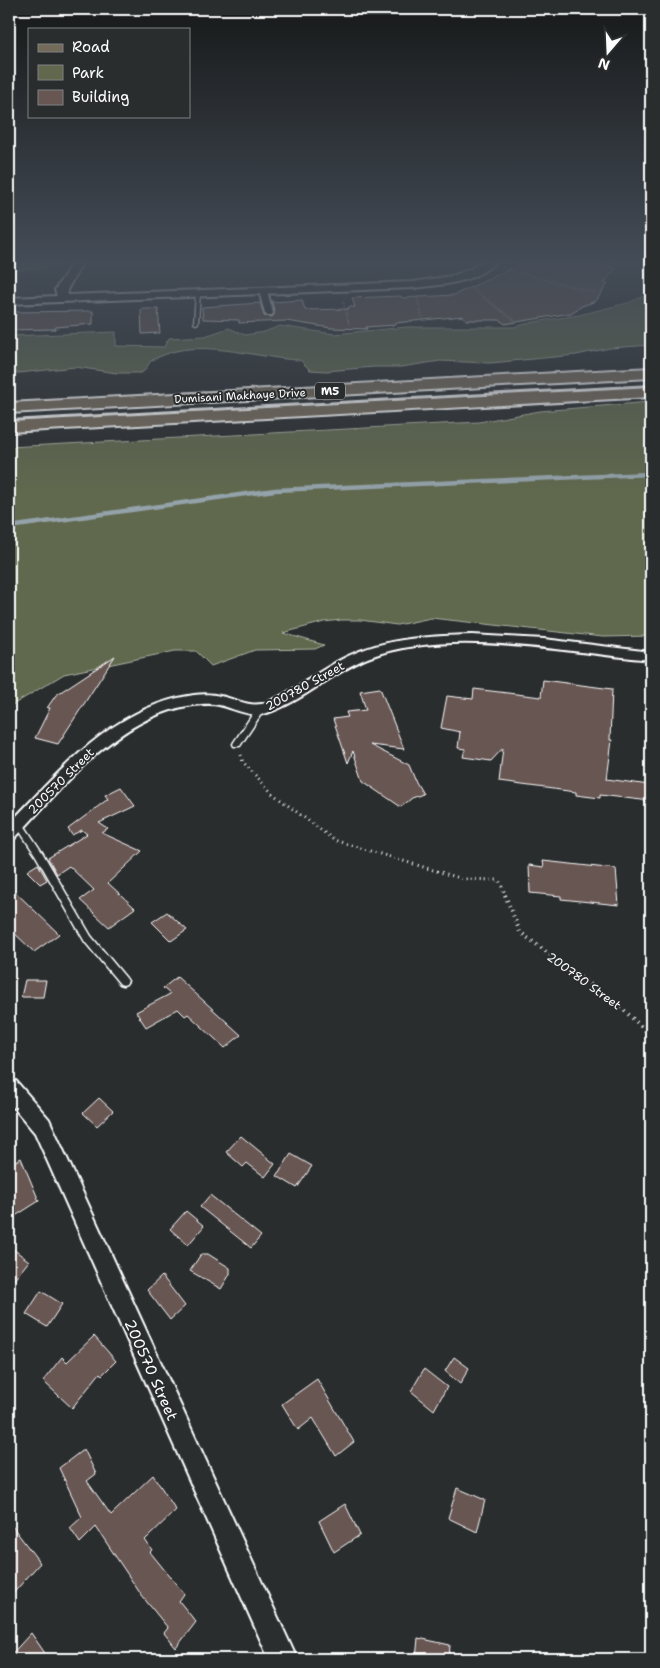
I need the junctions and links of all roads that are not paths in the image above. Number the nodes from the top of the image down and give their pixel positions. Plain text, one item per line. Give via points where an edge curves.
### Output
1 (651, 373) edge
2 (651, 382) edge
3 (651, 392) edge
4 (9, 408) edge
5 (9, 417) edge
6 (9, 427) edge
7 (651, 656) edge
8 (259, 711) junction
9 (237, 744) road end
10 (14, 829) edge
11 (124, 981) dead end
12 (9, 1087) edge
13 (283, 1659) edge

1 - 4 main road, Dumisani Makhaye Drive / M5
2 - 5 lane
3 - 6 main road, Dumisani Makhaye Drive / M5
7 - 8 street, 200780 Street via 461,638 403,643 365,654 333,669 280,702
8 - 9 lane, 200780 Street
8 - 10 street, 200570 Street via 215,700 184,702 148,712 123,725 88,753
10 - 11 lane via 39,854 88,939
12 - 13 street, 200570 Street via 42,1126

